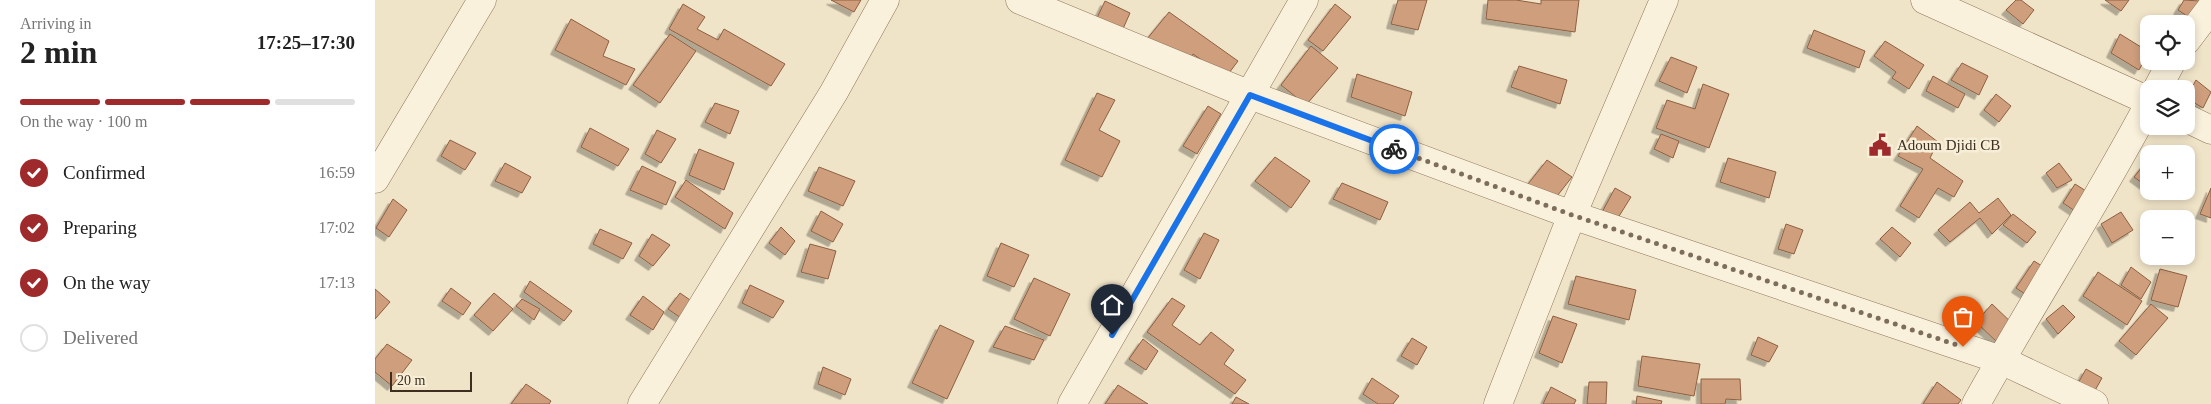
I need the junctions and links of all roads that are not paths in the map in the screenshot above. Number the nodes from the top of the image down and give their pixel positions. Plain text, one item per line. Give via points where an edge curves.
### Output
1 (482, 0) edge
2 (885, 0) edge
3 (1021, 0) edge
4 (1304, 0) edge
5 (1664, 0) edge
6 (1925, 0) edge
7 (2211, 8) edge
8 (2195, 29) edge
9 (1250, 95) junction
10 (2140, 98) edge
11 (2140, 120) edge
12 (2195, 122) edge
13 (2211, 130) edge
14 (383, 148) edge
15 (375, 179) edge
16 (1572, 215) junction
17 (2001, 360) junction
18 (642, 404) edge
19 (1073, 404) edge
20 (1498, 404) edge
21 (1976, 404) edge
22 (2094, 404) edge

1 - 14 street
2 - 18 street via 833,92
3 - 9 street
4 - 9 street
5 - 16 street
6 - 10 street
7 - 8 street
9 - 16 street
9 - 19 street
11 - 17 street via 2112,174
12 - 13 street
14 - 15 street
16 - 17 street
16 - 20 street
17 - 21 street
17 - 22 street

